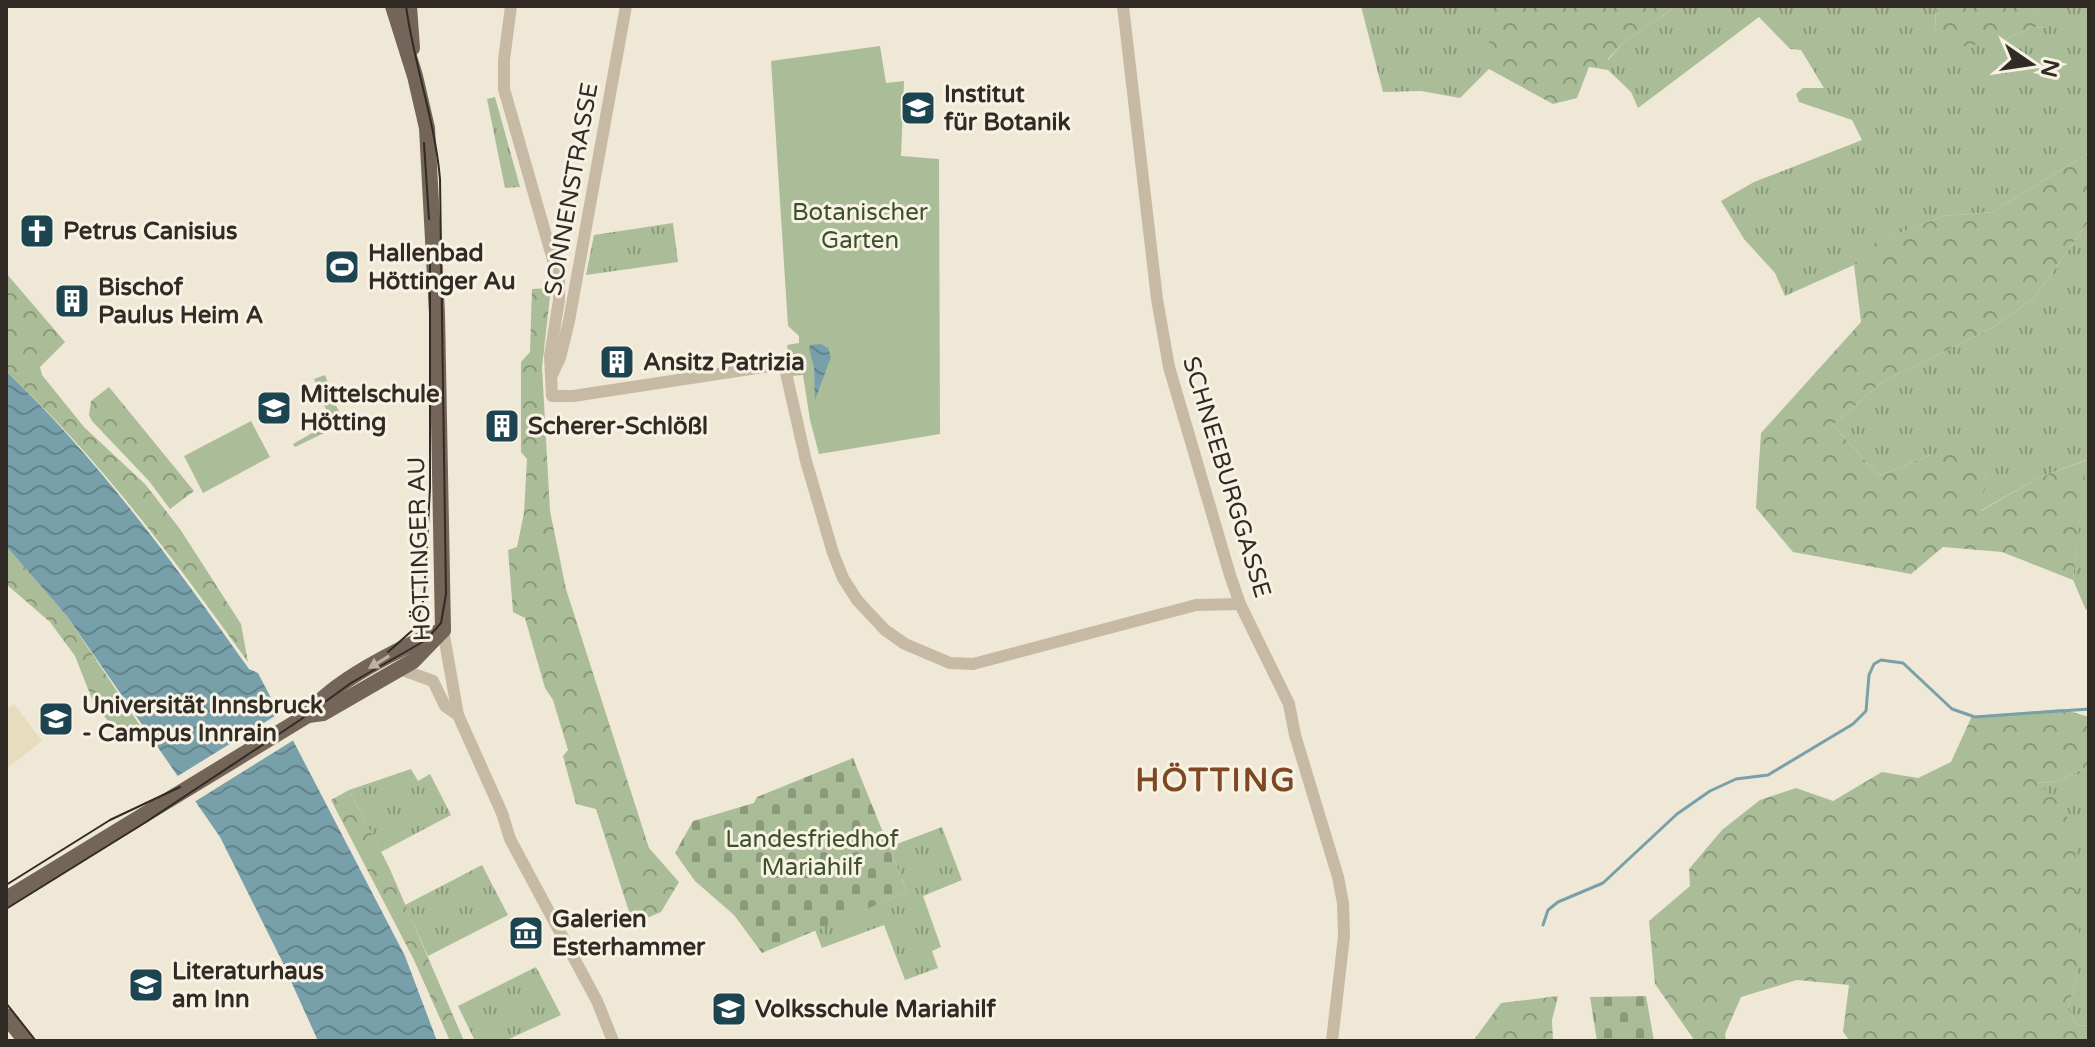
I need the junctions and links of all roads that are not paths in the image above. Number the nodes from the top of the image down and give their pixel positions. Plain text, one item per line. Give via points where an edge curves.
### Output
1 (393, 6) edge
2 (409, 6) edge
3 (511, 6) edge
4 (626, 6) edge
5 (1123, 6) edge
6 (413, 68) junction
7 (550, 378) junction
8 (1240, 604) junction
9 (443, 630) junction
10 (400, 669) junction
11 (308, 715) junction
12 (458, 715) junction
13 (6, 899) edge
14 (6, 1016) edge
15 (26, 1041) edge
16 (613, 1041) edge
17 (1332, 1041) edge

1 - 6 main road, HÖTTINGER AU
2 - 6 main road, HÖTTINGER AU
3 - 7 street via 504,89 560,287
4 - 7 street, SONNENSTRASSE via 569,321
5 - 8 street, SCHNEEBURGGASSE via 1169,367
6 - 9 main road, HÖTTINGER AU via 427,128 437,314
7 - 8 street via 552,396 573,396 784,364 806,461 843,578 885,630 950,663 973,664 1196,605
8 - 17 street, SCHNEEBURGGASSE via 1289,704 1338,877 1344,936
9 - 10 main road
9 -> 11 main road via 365,670 318,701
9 - 12 street, HÖTTINGER AU
10 - 11 main road via 323,713
10 - 12 street via 433,681 445,706
11 - 13 main road
12 - 16 street, HÖTTINGER AU via 510,839
14 - 15 main road

